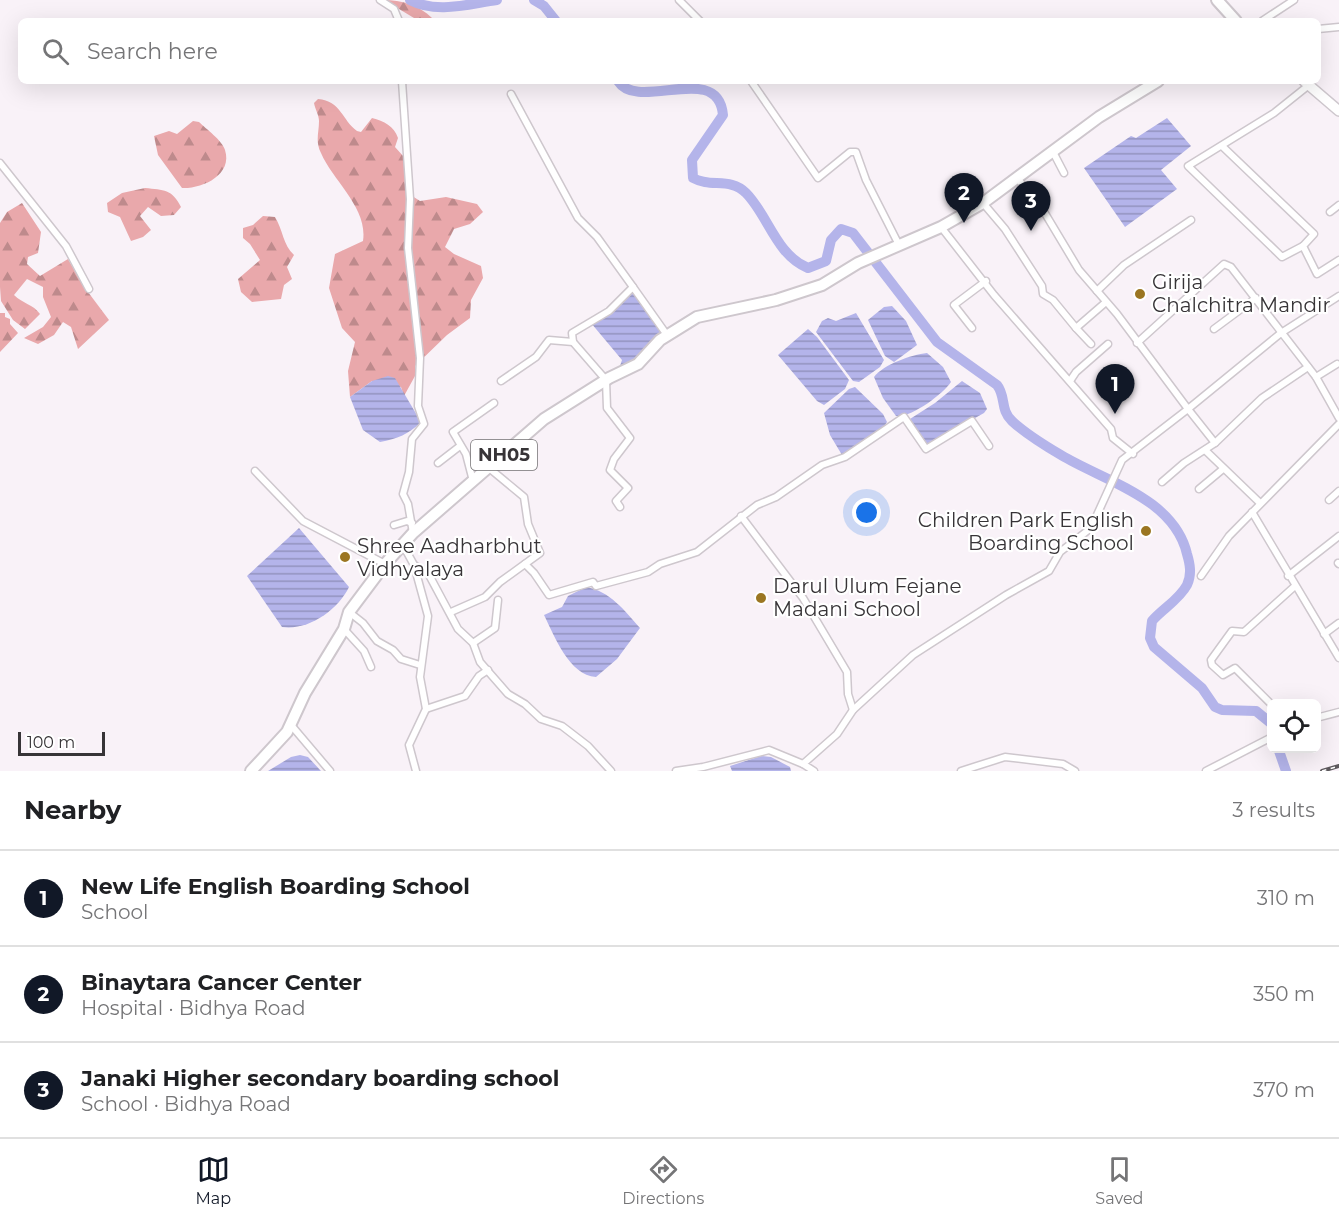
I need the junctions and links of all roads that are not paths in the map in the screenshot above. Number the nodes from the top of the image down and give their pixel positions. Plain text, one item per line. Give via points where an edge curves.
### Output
1 (380, 0) edge
2 (679, 0) edge
3 (1217, 0) edge
4 (1294, 0) edge
5 (398, 18) edge
6 (697, 18) edge
7 (1233, 18) edge
8 (1267, 18) edge
9 (1339, 27) edge
10 (1321, 29) edge
11 (402, 84) edge
12 (753, 84) edge
13 (1153, 84) edge
14 (1305, 84) edge
15 (1307, 84) edge
16 (511, 94) dead end
17 (1339, 111) edge
18 (1222, 146) junction
19 (1052, 150) junction
20 (0, 164) edge
21 (1064, 173) dead end
22 (1016, 177) junction
23 (983, 203) junction
24 (1339, 206) edge
25 (1330, 212) dead end
26 (1191, 220) dead end
27 (941, 227) junction
28 (900, 245) junction
29 (1303, 246) junction
30 (1339, 260) edge
31 (986, 281) junction
32 (633, 287) junction
33 (89, 289) dead end
34 (1097, 291) junction
35 (1339, 296) edge
36 (1256, 298) junction
37 (1106, 302) junction
38 (972, 328) dead end
39 (1076, 328) junction
40 (1215, 329) dead end
41 (1281, 333) junction
42 (667, 336) junction
43 (573, 342) junction
44 (1137, 343) junction
45 (1091, 344) dead end
46 (1108, 344) dead end
47 (1336, 364) dead end
48 (1308, 367) junction
49 (1316, 377) junction
50 (606, 380) junction
51 (501, 381) dead end
52 (1070, 381) junction
53 (494, 403) dead end
54 (1188, 409) junction
55 (1339, 418) edge
56 (1339, 424) edge
57 (1215, 443) junction
58 (460, 446) junction
59 (989, 446) dead end
60 (1205, 450) junction
61 (1133, 454) junction
62 (438, 463) dead end
63 (489, 468) junction
64 (1223, 468) junction
65 (255, 471) dead end
66 (473, 482) junction
67 (1162, 482) dead end
68 (1199, 489) dead end
69 (1339, 491) edge
70 (1329, 500) dead end
71 (1260, 503) junction
72 (620, 507) dead end
73 (1252, 512) junction
74 (741, 516) junction
75 (394, 525) dead end
76 (412, 528) junction
77 (1339, 536) edge
78 (403, 545) junction
79 (385, 564) junction
80 (525, 564) junction
81 (414, 565) junction
82 (1201, 576) dead end
83 (1288, 576) junction
84 (1295, 586) junction
85 (498, 600) dead end
86 (349, 612) junction
87 (451, 612) junction
88 (1339, 623) edge
89 (344, 629) junction
90 (1324, 633) junction
91 (473, 643) junction
92 (1339, 658) edge
93 (420, 665) junction
94 (371, 667) dead end
95 (488, 670) junction
96 (1267, 700) edge
97 (426, 710) junction
98 (853, 710) junction
99 (1339, 712) edge
100 (1321, 717) edge
101 (291, 725) junction
102 (1267, 739) edge
103 (803, 764) junction
104 (251, 771) edge
105 (330, 771) edge
106 (416, 771) edge
107 (611, 771) edge
108 (676, 771) edge
109 (814, 771) edge
110 (961, 771) edge
111 (1075, 771) edge
112 (1206, 771) edge

1 - 5 street via 394,9
2 - 6 street
3 - 7 main road
4 - 8 street
9 - 10 street
11 - 76 street via 410,199 408,248 420,358 418,406 424,424 412,438 403,494
12 - 28 street via 818,178 850,152 856,152
13 - 19 main road, NH05
14 - 18 street via 1274,113
15 - 17 main road
16 - 32 street via 578,218 597,237
18 - 29 street via 1314,234
18 - 29 street via 1188,166 1282,257
19 - 21 street
19 - 22 main road, NH05
20 - 33 street via 66,246
22 - 23 main road, NH05
22 - 34 street via 1040,205 1079,270
23 - 27 main road, NH05
23 - 39 street via 1005,229 1042,286 1043,294
24 - 25 street
26 - 34 street via 1124,265
27 - 28 main road, NH05
27 - 31 street
28 - 42 main road, NH05 via 858,263 822,285 776,300 697,317
29 - 30 street via 1317,274
31 - 38 street via 954,304
31 - 52 street
32 - 42 street
32 - 43 street via 609,311 572,333
34 - 37 street
35 - 41 street
36 - 40 street
36 - 41 street
36 - 44 street via 1231,267 1224,264
37 - 39 street
37 - 44 street
39 - 45 street
41 - 48 street
41 - 54 street
42 - 50 main road, NH05 via 638,364
43 - 50 street
43 - 51 street via 549,340 536,357
44 - 54 street
46 - 52 street
47 - 49 street
48 - 49 street
48 - 57 street via 1262,398
49 - 55 street
50 - 63 main road, NH05 via 544,419
50 - 72 street via 607,408 630,438 610,470 628,488 616,501
52 - 61 street via 1111,429 1113,438
53 - 58 street via 453,432
54 - 57 street
54 - 61 street
56 - 71 street
57 - 60 street
58 - 62 street
58 - 66 street
59 - 74 street via 972,421 926,449 904,417 845,457 822,465
60 - 64 street
60 - 67 street
61 - 98 street via 1122,460 1091,528 1060,552 1050,571 913,655
63 - 66 main road, NH05
63 - 80 street via 524,497 528,524 540,553
64 - 68 street
64 - 71 street
65 - 79 street via 303,521
66 - 76 main road, NH05
69 - 70 street
71 - 73 street
73 - 82 street via 1229,536
73 - 83 street
74 - 80 street via 697,552 608,584 596,586 593,582 549,595
74 - 98 street via 803,598 847,672
75 - 76 street via 407,521
76 - 78 main road, NH05
77 - 83 street
78 - 79 main road, NH05
78 - 81 street
79 - 86 main road, NH05
80 - 87 street via 485,597
81 - 87 street via 428,573
81 - 93 street via 428,616
83 - 84 street
84 - 90 street
84 - 96 street via 1244,632 1232,632 1211,660 1223,675 1235,668
85 - 91 street via 495,628
86 - 89 main road, NH05
86 - 93 street via 401,659
87 - 91 street via 458,629
88 - 90 street
89 - 94 street via 364,651
89 - 101 main road, NH05 via 305,693
90 - 92 street
91 - 95 street via 480,662
93 - 97 street
95 - 97 street via 465,696
95 - 107 street via 508,694 541,719 562,726
97 - 106 street via 409,741
98 - 103 street via 837,734
99 - 100 street
101 - 104 main road, NH05
101 - 105 street
102 - 112 street
103 - 108 street via 769,750
103 - 109 street
110 - 111 street via 1005,757 1063,764

